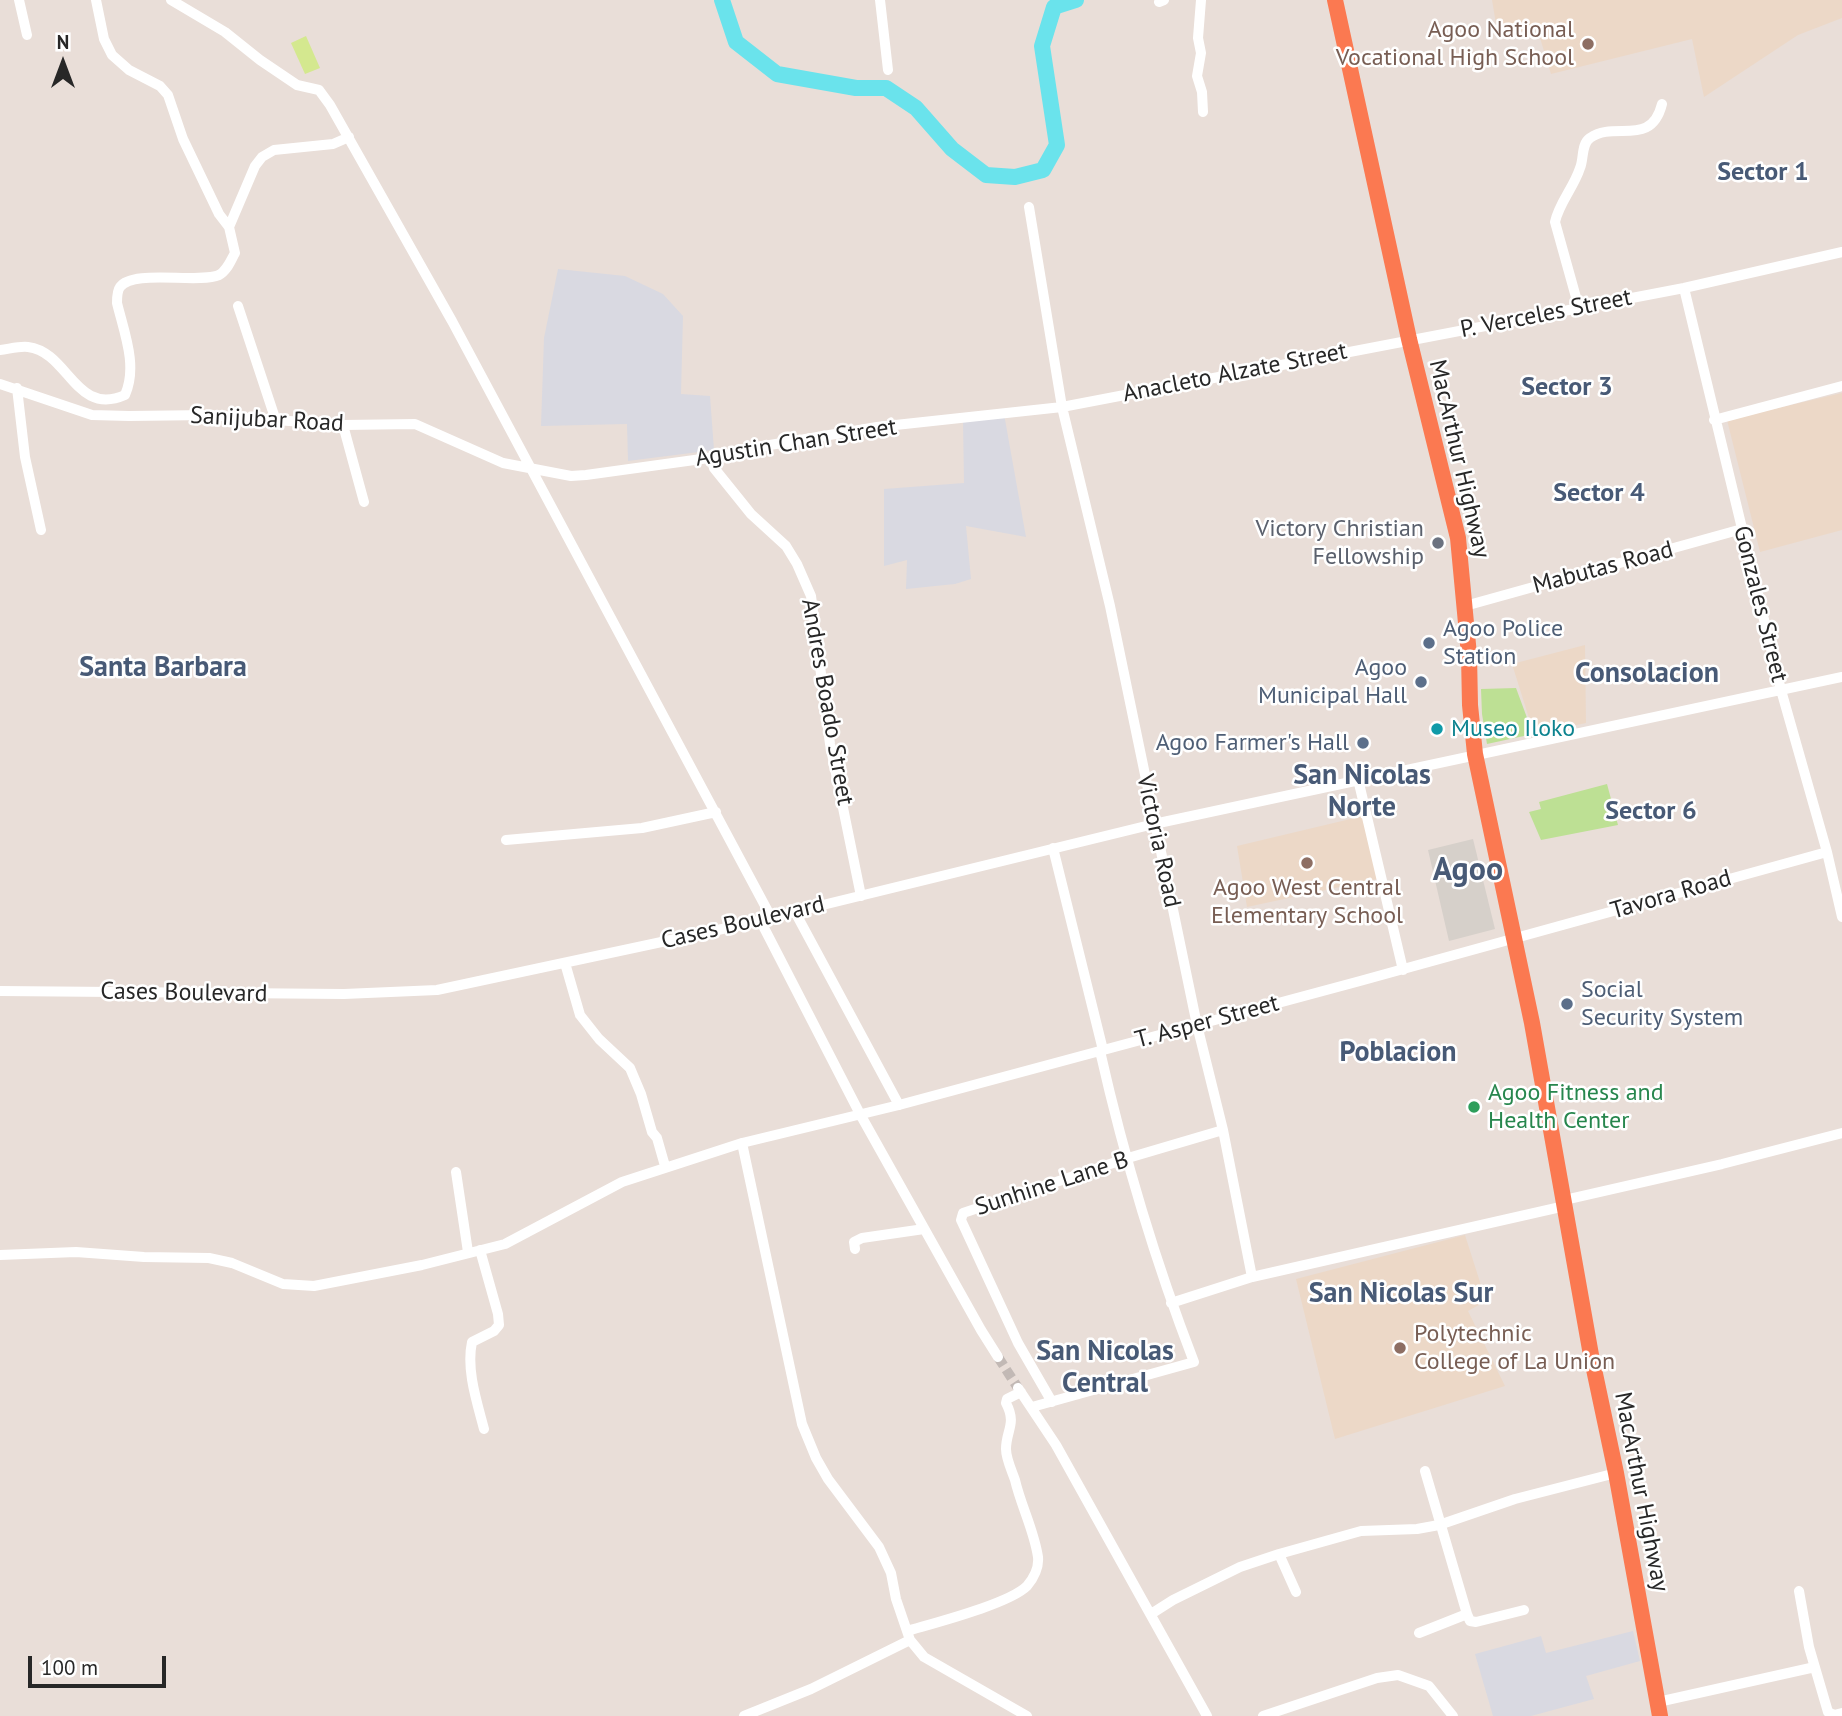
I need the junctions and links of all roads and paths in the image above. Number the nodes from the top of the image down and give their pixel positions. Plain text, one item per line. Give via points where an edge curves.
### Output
1 (19, 0) edge
2 (96, 0) edge
3 (171, 0) edge
4 (880, 0) edge
5 (1201, 0) edge
6 (1335, 0) edge
7 (27, 35) dead end
8 (888, 70) dead end
9 (1662, 104) dead end
10 (1203, 112) dead end
11 (349, 137) junction
12 (1029, 207) dead end
13 (229, 227) junction
14 (1842, 252) edge
15 (1684, 288) junction
16 (238, 306) dead end
17 (1579, 308) junction
18 (1409, 339) junction
19 (0, 350) edge
20 (0, 384) edge
21 (1842, 386) edge
22 (17, 388) junction
23 (1062, 407) junction
24 (1714, 420) junction
25 (276, 421) junction
26 (343, 425) junction
27 (710, 458) junction
28 (531, 468) junction
29 (364, 502) dead end
30 (1742, 529) junction
31 (41, 530) dead end
32 (1465, 606) junction
33 (1842, 677) edge
34 (1781, 690) junction
35 (1475, 754) junction
36 (1358, 779) junction
37 (716, 812) junction
38 (1154, 824) junction
39 (506, 840) dead end
40 (1053, 848) junction
41 (1827, 852) junction
42 (862, 896) junction
43 (795, 912) junction
44 (1842, 917) edge
45 (766, 919) junction
46 (1514, 939) junction
47 (565, 963) junction
48 (1403, 970) junction
49 (0, 991) edge
50 (1197, 1025) junction
51 (1102, 1051) junction
52 (899, 1105) junction
53 (860, 1114) junction
54 (1223, 1130) junction
55 (1842, 1133) edge
56 (741, 1143) junction
57 (1128, 1158) junction
58 (665, 1166) junction
59 (456, 1172) dead end
60 (1565, 1203) junction
61 (923, 1229) junction
62 (855, 1249) dead end
63 (480, 1250) junction
64 (468, 1252) junction
65 (0, 1255) edge
66 (1252, 1277) junction
67 (1171, 1303) junction
68 (998, 1357) tunnel mouth
69 (1052, 1402) junction
70 (1032, 1407) junction
71 (484, 1429) dead end
72 (1425, 1471) dead end
73 (1616, 1473) junction
74 (1439, 1525) junction
75 (1279, 1554) junction
76 (1799, 1591) dead end
77 (1296, 1592) dead end
78 (1524, 1610) dead end
79 (1151, 1614) junction
80 (1467, 1614) junction
81 (1419, 1633) dead end
82 (909, 1636) junction
83 (1815, 1667) junction
84 (1659, 1709) edge
85 (1842, 1713) edge
86 (744, 1716) edge
87 (1027, 1716) edge
88 (1207, 1716) edge
89 (1263, 1716) edge
90 (1453, 1716) edge

1 - 7 street
2 - 13 street via 112,55 168,95 183,139
3 - 11 street via 225,32 297,85 319,90
4 - 8 street
5 - 10 street via 1197,76
6 - 18 highway, MacArthur Highway
9 - 17 street via 1645,129 1600,134 1585,142 1582,166 1555,222
11 - 13 street via 333,144 274,150 262,157
11 - 28 street
12 - 23 street, Victoria Road
13 - 19 street via 235,253 219,274 152,277 120,286 117,303 130,354 130,385 125,395 100,400 77,388 62,367 30,347
14 - 15 street, P. Verceles Street
15 - 17 street, P. Verceles Street
15 - 24 street, Gonzales Street
16 - 25 street
17 - 18 street, P. Verceles Street
18 - 23 street, Anacleto Alzate Street
18 - 32 highway, MacArthur Highway via 1458,538
20 - 22 street, Sanijubar Road
21 - 24 street
22 - 25 street, Sanijubar Road via 92,415 209,415
22 - 31 street via 25,457
23 - 27 street, Agustin Chan Street via 877,428
23 - 38 street, Victoria Road via 1110,606
24 - 30 street, Gonzales Street
25 - 26 street, Sanijubar Road
26 - 28 street, Sanijubar Road via 415,424 503,463
26 - 29 street
27 - 28 street, Agustin Chan Street via 571,476
27 - 42 street, Andres Boado Street via 751,514 786,546 811,596 831,744
28 - 37 street
30 - 32 street, Mabutas Road
30 - 34 street, Gonzales Street
32 - 35 highway, MacArthur Highway
33 - 34 street, Cases Boulevard
34 - 35 street, Cases Boulevard
34 - 41 street, Gonzales Street
35 - 36 street, Cases Boulevard
35 - 46 highway, MacArthur Highway
36 - 38 street, Cases Boulevard
36 - 48 street
37 - 39 street via 642,828
37 - 45 street
38 - 40 street, Cases Boulevard
38 - 50 street, Victoria Road
40 - 42 street, Cases Boulevard
40 - 51 street
41 - 44 street, Gonzales Street
41 - 46 street, Tavora Road
42 - 43 street, Cases Boulevard
43 - 45 street, Cases Boulevard
43 - 52 street
45 - 47 street, Cases Boulevard
45 - 53 street
46 - 48 street, T. Asper Street
46 - 60 highway, MacArthur Highway
47 - 49 street, Cases Boulevard via 414,992
47 - 58 street via 580,1015 630,1068
48 - 50 street, T. Asper Street
50 - 51 street, T. Asper Street
50 - 54 street, Victoria Road
51 - 52 street, T. Asper Street
51 - 57 street
52 - 53 street, T. Asper Street
53 - 56 street, T. Asper Street
53 - 61 street
54 - 57 street, Sunhine Lane B
54 - 66 street, Victoria Road
55 - 60 street
56 - 58 street, T. Asper Street
56 - 82 street via 802,1424 828,1479 879,1546
57 - 67 street
57 - 69 street, Sunhine Lane B via 963,1213 961,1220 1017,1343
58 - 63 street, T. Asper Street via 622,1182 505,1244
59 - 64 street
60 - 66 street
60 - 73 highway, MacArthur Highway
61 - 62 street via 862,1238 854,1242
61 - 68 street
63 - 64 street, T. Asper Street
63 - 71 street via 499,1325 472,1342 470,1351
64 - 65 street, T. Asper Street via 305,1286 209,1258 76,1252
66 - 67 street
67 - 69 street via 1194,1362
69 - 70 street
70 - 79 street
70 - 82 street via 1019,1390 1007,1399 1012,1416 1006,1449 1038,1559 1035,1575 1010,1596
72 - 74 street
73 - 74 street via 1515,1499
73 - 84 highway, MacArthur Highway
74 - 75 street via 1361,1531
74 - 80 street
75 - 77 street
75 - 79 street via 1240,1567
76 - 83 street
78 - 80 street via 1476,1622
79 - 88 street
80 - 81 street
82 - 86 street via 811,1689
82 - 87 street via 924,1657
83 - 84 street
83 - 85 street via 1828,1712
89 - 90 street via 1398,1675 1429,1686

